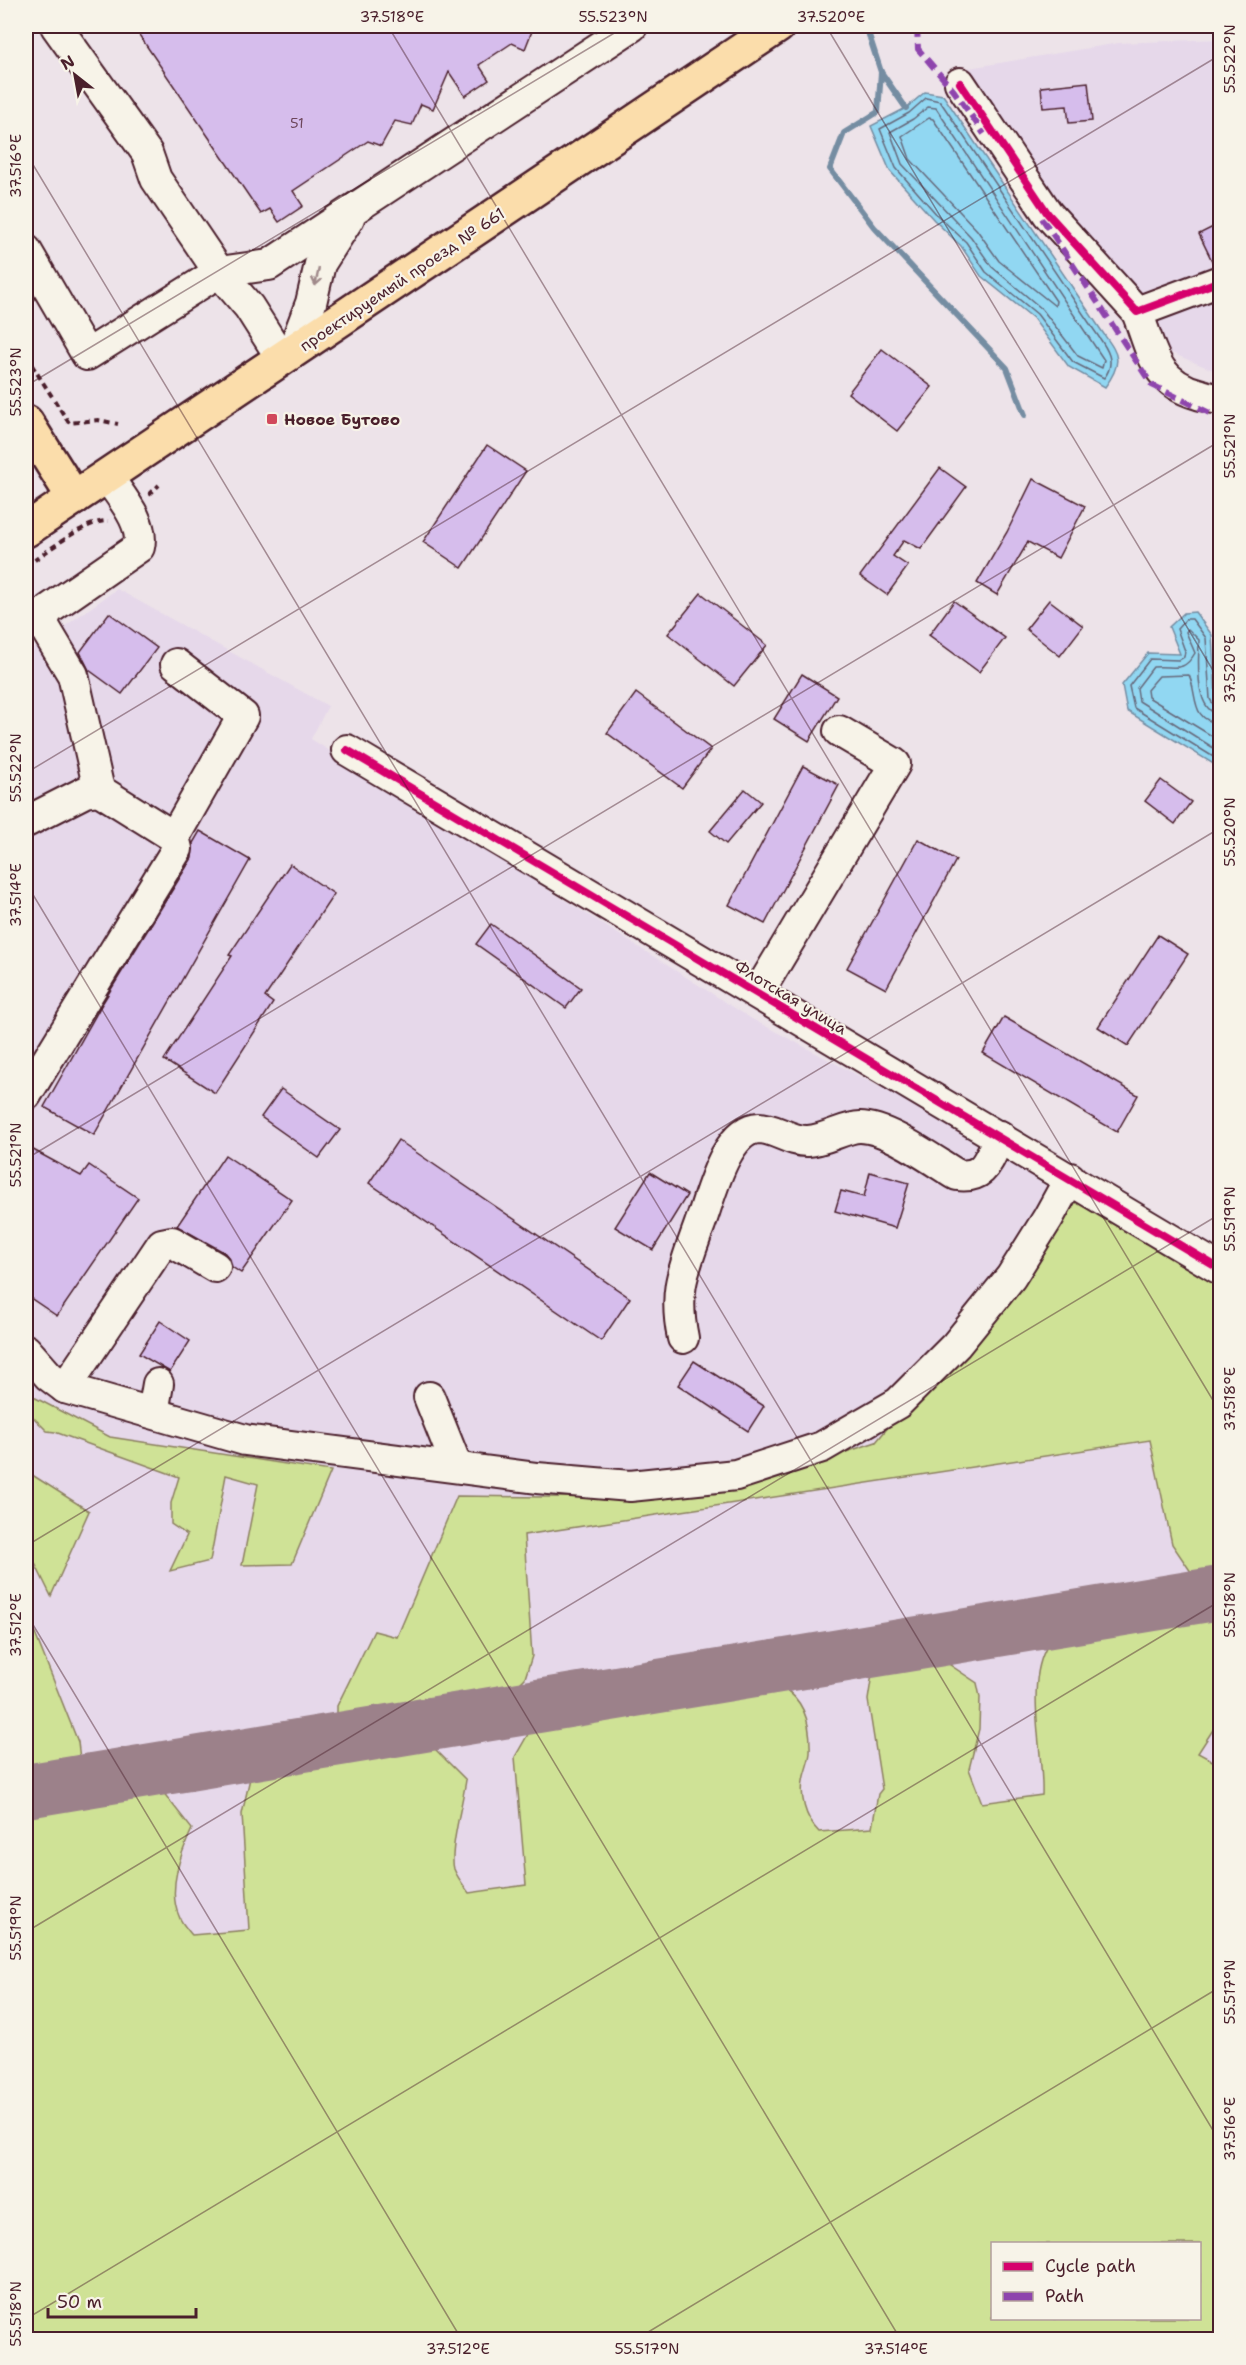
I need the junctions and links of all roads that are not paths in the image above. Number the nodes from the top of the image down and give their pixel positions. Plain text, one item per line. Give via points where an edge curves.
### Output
1 (56, 26) edge
2 (632, 26) edge
3 (778, 26) edge
4 (960, 82) dead end
5 (356, 208) junction
6 (26, 250) edge
7 (219, 272) junction
8 (1221, 281) edge
9 (1137, 312) junction
10 (287, 356) junction
11 (1221, 398) edge
12 (26, 422) edge
13 (107, 476) junction
14 (74, 498) junction
15 (26, 530) edge
16 (176, 664) dead end
17 (839, 731) dead end
18 (347, 750) dead end
19 (99, 790) junction
20 (26, 822) edge
21 (174, 837) junction
22 (758, 993) junction
23 (26, 1095) edge
24 (1000, 1136) junction
25 (1070, 1178) junction
26 (215, 1267) dead end
27 (1221, 1269) edge
28 (683, 1338) dead end
29 (26, 1350) edge
30 (65, 1388) junction
31 (429, 1397) dead end
32 (457, 1467) junction

1 - 7 street via 147,153 156,179
2 - 5 street
3 - 10 main road, проектируемый проезд № 661
4 - 9 street via 1048,214
5 - 7 street via 269,265
5 -> 10 street via 320,264 311,303
6 - 7 street via 87,355
7 - 10 street
8 - 9 street
9 - 11 street via 1160,370 1170,383 1189,392
10 - 13 main road, проектируемый проезд № 661
12 - 14 main road
13 - 14 main road, проектируемый проезд № 661
13 - 19 street via 137,524 142,536 139,547 48,610 42,623 73,675
14 - 15 main road, проектируемый проезд № 661
16 - 21 street via 243,716
17 - 22 street via 895,764
18 - 22 street, Флотская улица
19 - 20 street via 85,792
19 - 21 street
21 - 23 street via 177,849
22 - 24 street, Флотская улица
24 - 25 street, Флотская улица
24 - 28 street via 981,1172 971,1177 957,1175 876,1129 857,1127 825,1139 804,1141 759,1128 745,1133 727,1150 680,1281 677,1311
25 - 27 street, Флотская улица
25 - 32 street via 1011,1277 956,1345 898,1403 822,1447 736,1475 630,1486
26 - 30 street via 172,1242 162,1244
29 - 30 street
30 - 32 street via 156,1399 245,1440
31 - 32 street

